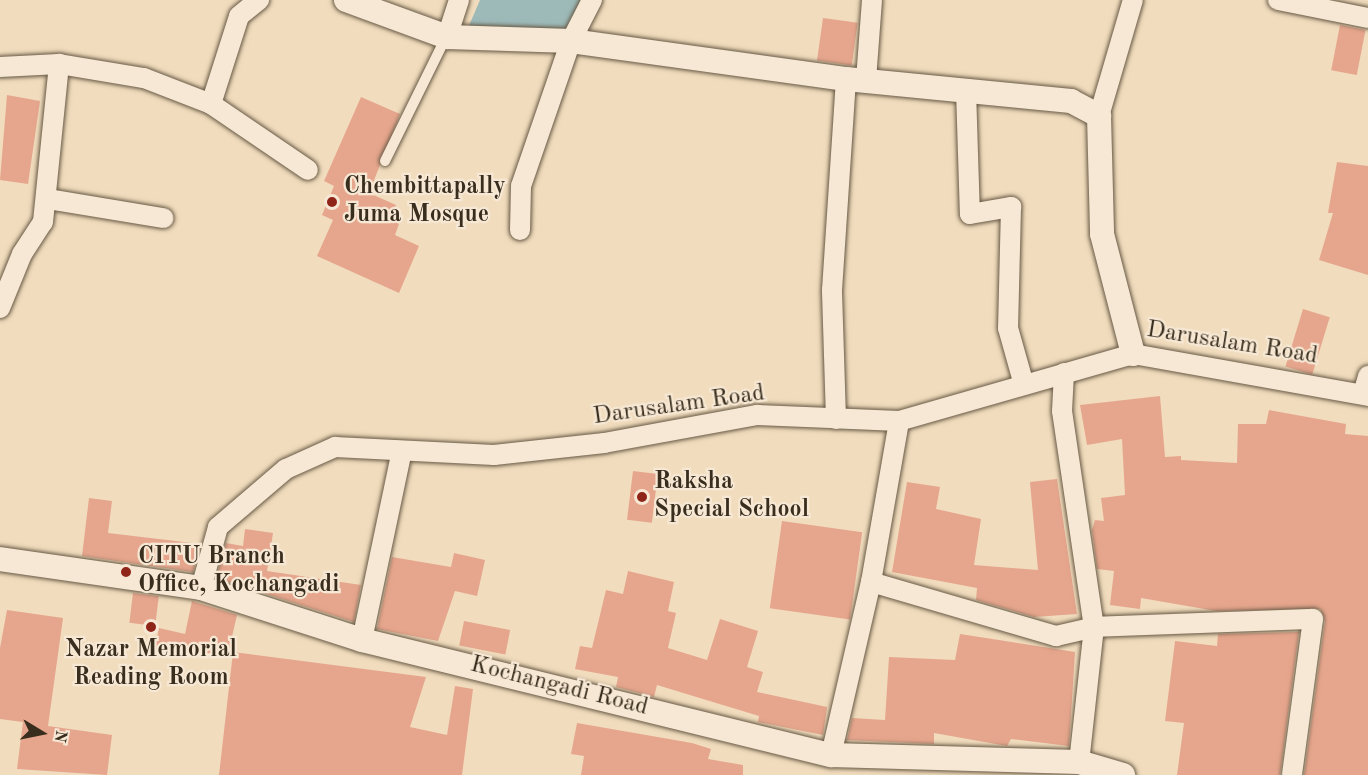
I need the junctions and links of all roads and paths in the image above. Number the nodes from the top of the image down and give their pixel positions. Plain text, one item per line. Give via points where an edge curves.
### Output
1 (260, 0) edge
2 (346, 0) edge
3 (459, 0) edge
4 (592, 0) edge
5 (872, 0) edge
6 (1133, 0) edge
7 (1278, 0) edge
8 (1368, 18) edge
9 (447, 37) junction
10 (571, 41) junction
11 (58, 64) junction
12 (0, 67) edge
13 (856, 80) junction
14 (966, 90) junction
15 (211, 104) junction
16 (1099, 116) junction
17 (385, 161) dead end
18 (308, 170) dead end
19 (48, 199) junction
20 (163, 218) dead end
21 (520, 230) dead end
22 (0, 308) edge
23 (1133, 354) junction
24 (1064, 373) junction
25 (1024, 385) junction
26 (1366, 388) edge
27 (836, 419) junction
28 (899, 421) junction
29 (402, 451) junction
30 (0, 560) edge
31 (871, 582) junction
32 (201, 588) junction
33 (1094, 627) junction
34 (362, 640) junction
35 (831, 755) junction
36 (1079, 762) junction
37 (1123, 775) edge
38 (1292, 775) edge

1 - 15 street via 240,16
2 - 9 street
3 - 9 street
4 - 10 street
5 - 13 street
6 - 16 street
7 - 8 street
9 - 10 street
9 - 17 lane
10 - 13 street
10 - 21 street via 521,186
11 - 12 street
11 - 15 street via 144,78
11 - 19 street
13 - 14 street
13 - 27 street via 832,290
14 - 16 street via 1071,101
14 - 25 street via 970,214 1011,207 1008,328
15 - 18 street
16 - 23 street via 1102,234
19 - 20 street
19 - 22 street via 43,222 22,254
23 - 24 street, Darusalam Road
23 - 26 street, Darusalam Road
24 - 25 street, Darusalam Road
24 - 33 street via 1062,411
25 - 28 street, Darusalam Road
27 - 28 street, Darusalam Road
27 - 29 street, Darusalam Road via 757,415 604,443 495,455
28 - 31 street
29 - 32 street, Darusalam Road via 335,447 286,469 218,527
29 - 34 street
30 - 32 street, Kochangadi Road
31 - 33 street via 1056,636
31 - 35 street
32 - 34 street, Kochangadi Road
33 - 36 street
33 - 38 street via 1313,619
34 - 35 street, Kochangadi Road
35 - 36 street, Kochangadi Road
36 - 37 street, Kochangadi Road

